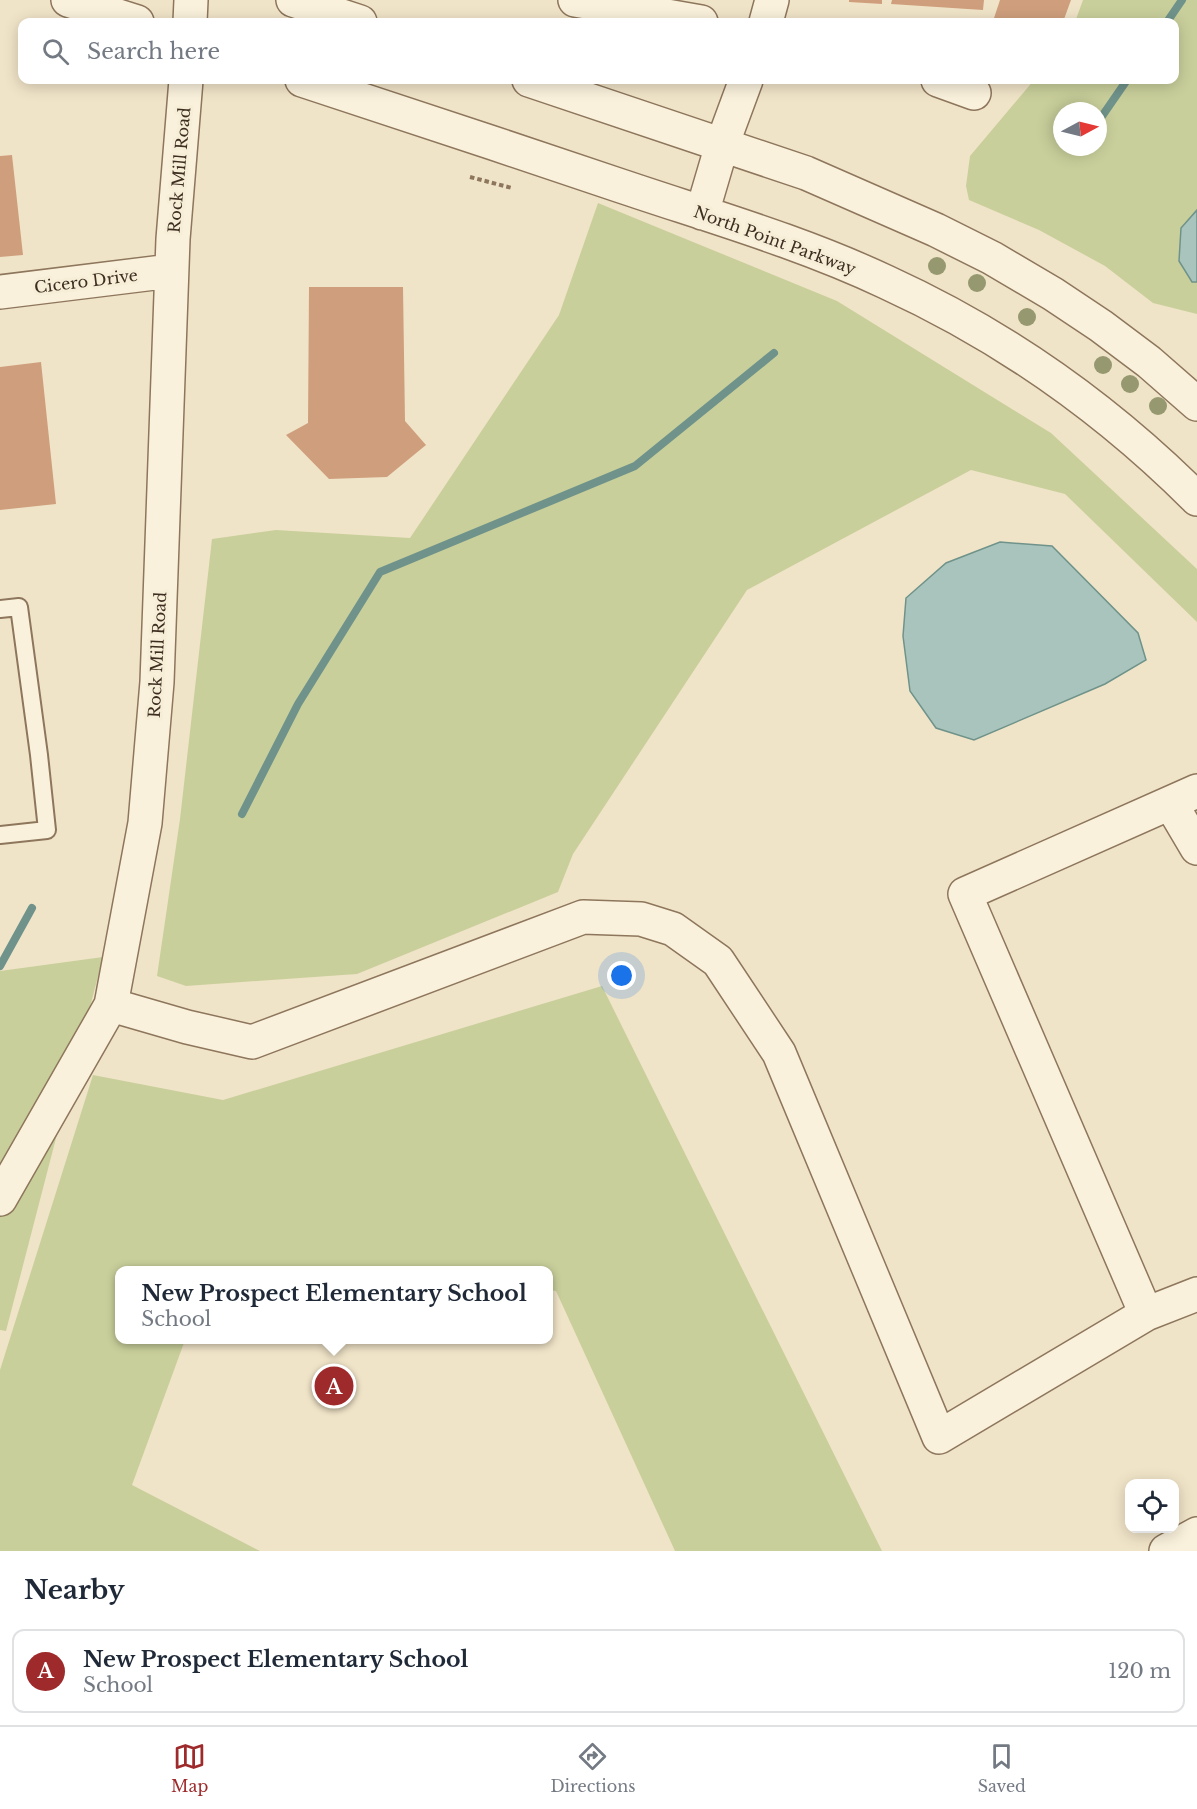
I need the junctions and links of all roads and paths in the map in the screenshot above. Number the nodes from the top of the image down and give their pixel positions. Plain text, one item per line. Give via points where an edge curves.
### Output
1 (68, 0) edge
2 (191, 0) edge
3 (293, 0) edge
4 (326, 0) edge
5 (575, 0) edge
6 (772, 0) edge
7 (611, 3) edge
8 (124, 18) edge
9 (190, 18) edge
10 (348, 18) edge
11 (354, 18) edge
12 (682, 18) edge
13 (767, 18) edge
14 (186, 84) edge
15 (314, 84) edge
16 (540, 84) edge
17 (745, 84) edge
18 (949, 84) edge
19 (974, 93) dead end
20 (722, 145) junction
21 (470, 177) dead end
22 (513, 188) dead end
23 (702, 213) junction
24 (171, 271) junction
25 (0, 292) edge
26 (1197, 404) edge
27 (1197, 499) edge
28 (0, 609) edge
29 (1184, 797) edge
30 (0, 835) edge
31 (1197, 848) edge
32 (111, 1005) junction
33 (0, 1199) edge
34 (1197, 1294) edge
35 (1146, 1314) junction
36 (1197, 1534) edge
37 (1166, 1551) edge

1 - 8 street
2 - 9 street
3 - 10 street
4 - 11 street
5 - 7 street
6 - 13 street
7 - 12 street
14 - 24 street, Rock Mill Road
15 - 23 street, North Point Parkway
16 - 20 street
17 - 20 street
18 - 19 street
20 - 23 street
20 - 26 street via 873,201 992,258 1101,326
21 - 22 path
23 - 27 street, North Point Parkway via 864,273 969,325 1064,385
24 - 25 street, Cicero Drive
24 - 32 street, Rock Mill Road via 157,682 145,823
28 - 30 lane via 19,607 47,830
29 - 31 street
29 - 35 street via 965,894
32 - 33 street, Rock Mill Road
32 - 35 street via 252,1042 584,917 641,919 673,929 718,961 779,1053 939,1437
34 - 35 street
36 - 37 street

